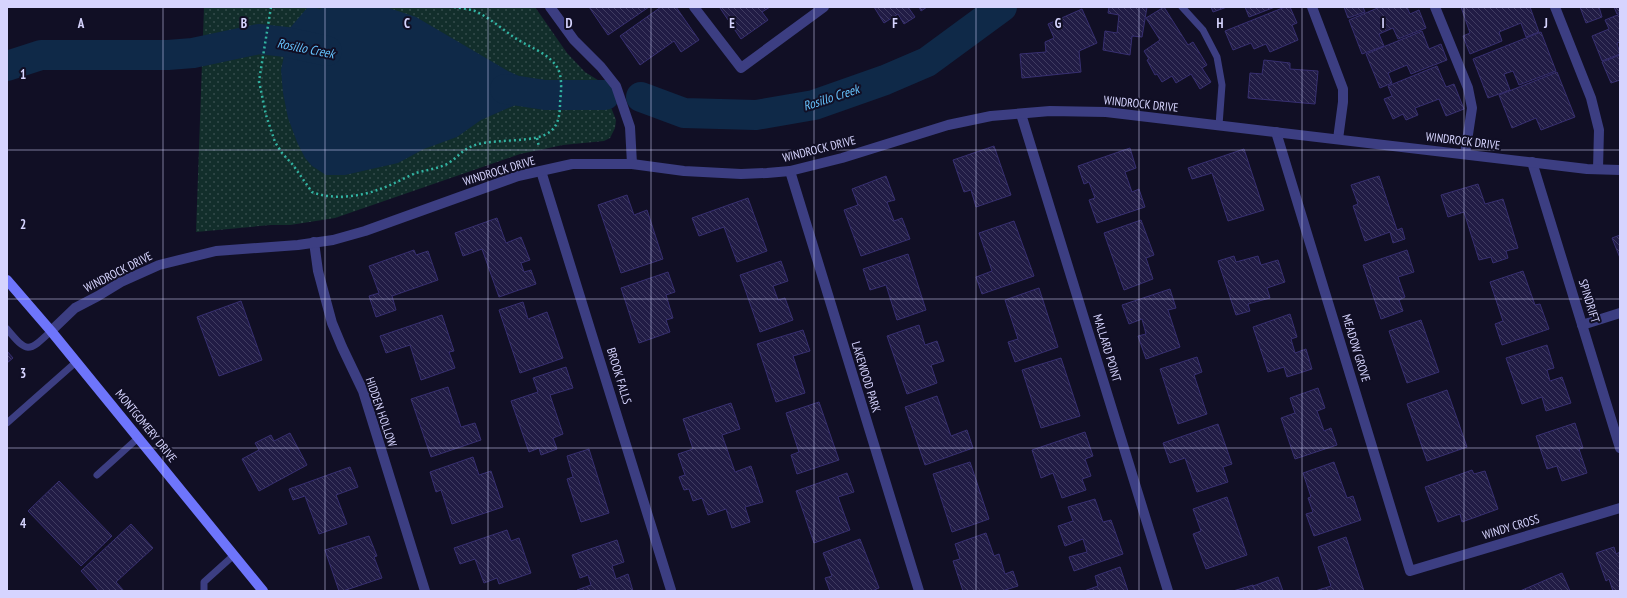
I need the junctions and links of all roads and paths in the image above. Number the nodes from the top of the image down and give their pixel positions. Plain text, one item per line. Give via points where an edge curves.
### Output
1 (270, 7) edge
2 (454, 7) edge
3 (550, 7) edge
4 (694, 7) edge
5 (824, 7) edge
6 (1182, 7) edge
7 (1312, 7) edge
8 (1435, 7) edge
9 (1555, 7) edge
10 (1021, 114) junction
11 (1219, 126) junction
12 (1276, 132) junction
13 (536, 138) junction
14 (1338, 139) junction
15 (539, 147) dead end
16 (1465, 154) junction
17 (1532, 162) junction
18 (632, 164) junction
19 (790, 170) junction
20 (1598, 170) junction
21 (1620, 170) edge
22 (541, 171) junction
23 (314, 242) junction
24 (7, 280) edge
25 (1620, 313) edge
26 (1582, 325) junction
27 (7, 329) edge
28 (50, 331) junction
29 (76, 362) junction
30 (7, 423) edge
31 (138, 438) junction
32 (1620, 448) edge
33 (96, 475) dead end
34 (1620, 508) edge
35 (234, 555) junction
36 (1410, 571) joint
37 (671, 590) dead end
38 (204, 591) edge
39 (263, 591) edge
40 (425, 591) edge
41 (919, 591) edge
42 (1168, 591) edge

1 - 13 path via 260,81 266,115 279,148 308,188 316,194 346,196 374,191 419,172 446,165 470,146 491,141
2 - 13 path via 473,10 487,17 541,53 558,68 560,105 557,123 553,129
3 - 18 street via 574,40 616,86 630,127
4 - 5 street via 741,68
6 - 11 lane via 1203,30 1217,57 1222,86
7 - 14 street via 1343,89
8 - 16 street via 1468,88 1472,108
9 - 20 street via 1591,98 1599,130
10 - 11 street, WINDROCK DRIVE via 1050,111 1106,112
10 - 19 street, WINDROCK DRIVE via 991,116 948,125 842,158
10 - 42 street, MALLARD POINT
11 - 12 street, WINDROCK DRIVE
12 - 14 street, WINDROCK DRIVE
12 - 36 street, MEADOW GROVE
13 - 15 path
14 - 16 street, WINDROCK DRIVE
16 - 17 street, WINDROCK DRIVE
17 - 20 street, WINDROCK DRIVE
17 - 26 street, SPINDRIFT
18 - 19 street, WINDROCK DRIVE via 684,171 741,174
18 - 22 street, WINDROCK DRIVE via 572,164
19 - 41 street, LAKEWOOD PARK
20 - 21 street, WINDROCK DRIVE
22 - 23 street, WINDROCK DRIVE via 518,176 365,231 333,240
22 - 37 street, BROOK FALLS
23 - 28 street, WINDROCK DRIVE via 216,251 159,265 121,282 75,308
23 - 40 street, HIDDEN HOLLOW via 318,271 332,323 363,391
24 - 28 main road, MONTGOMERY DRIVE
25 - 26 street
26 - 32 street, SPINDRIFT
27 - 28 lane via 21,346 27,348 35,346
28 - 29 main road, MONTGOMERY DRIVE
29 - 30 lane
29 - 31 main road, MONTGOMERY DRIVE
31 - 33 lane
31 - 35 main road, MONTGOMERY DRIVE
34 - 36 street, WINDY CROSS
35 - 38 lane via 204,582
35 - 39 main road, MONTGOMERY DRIVE

